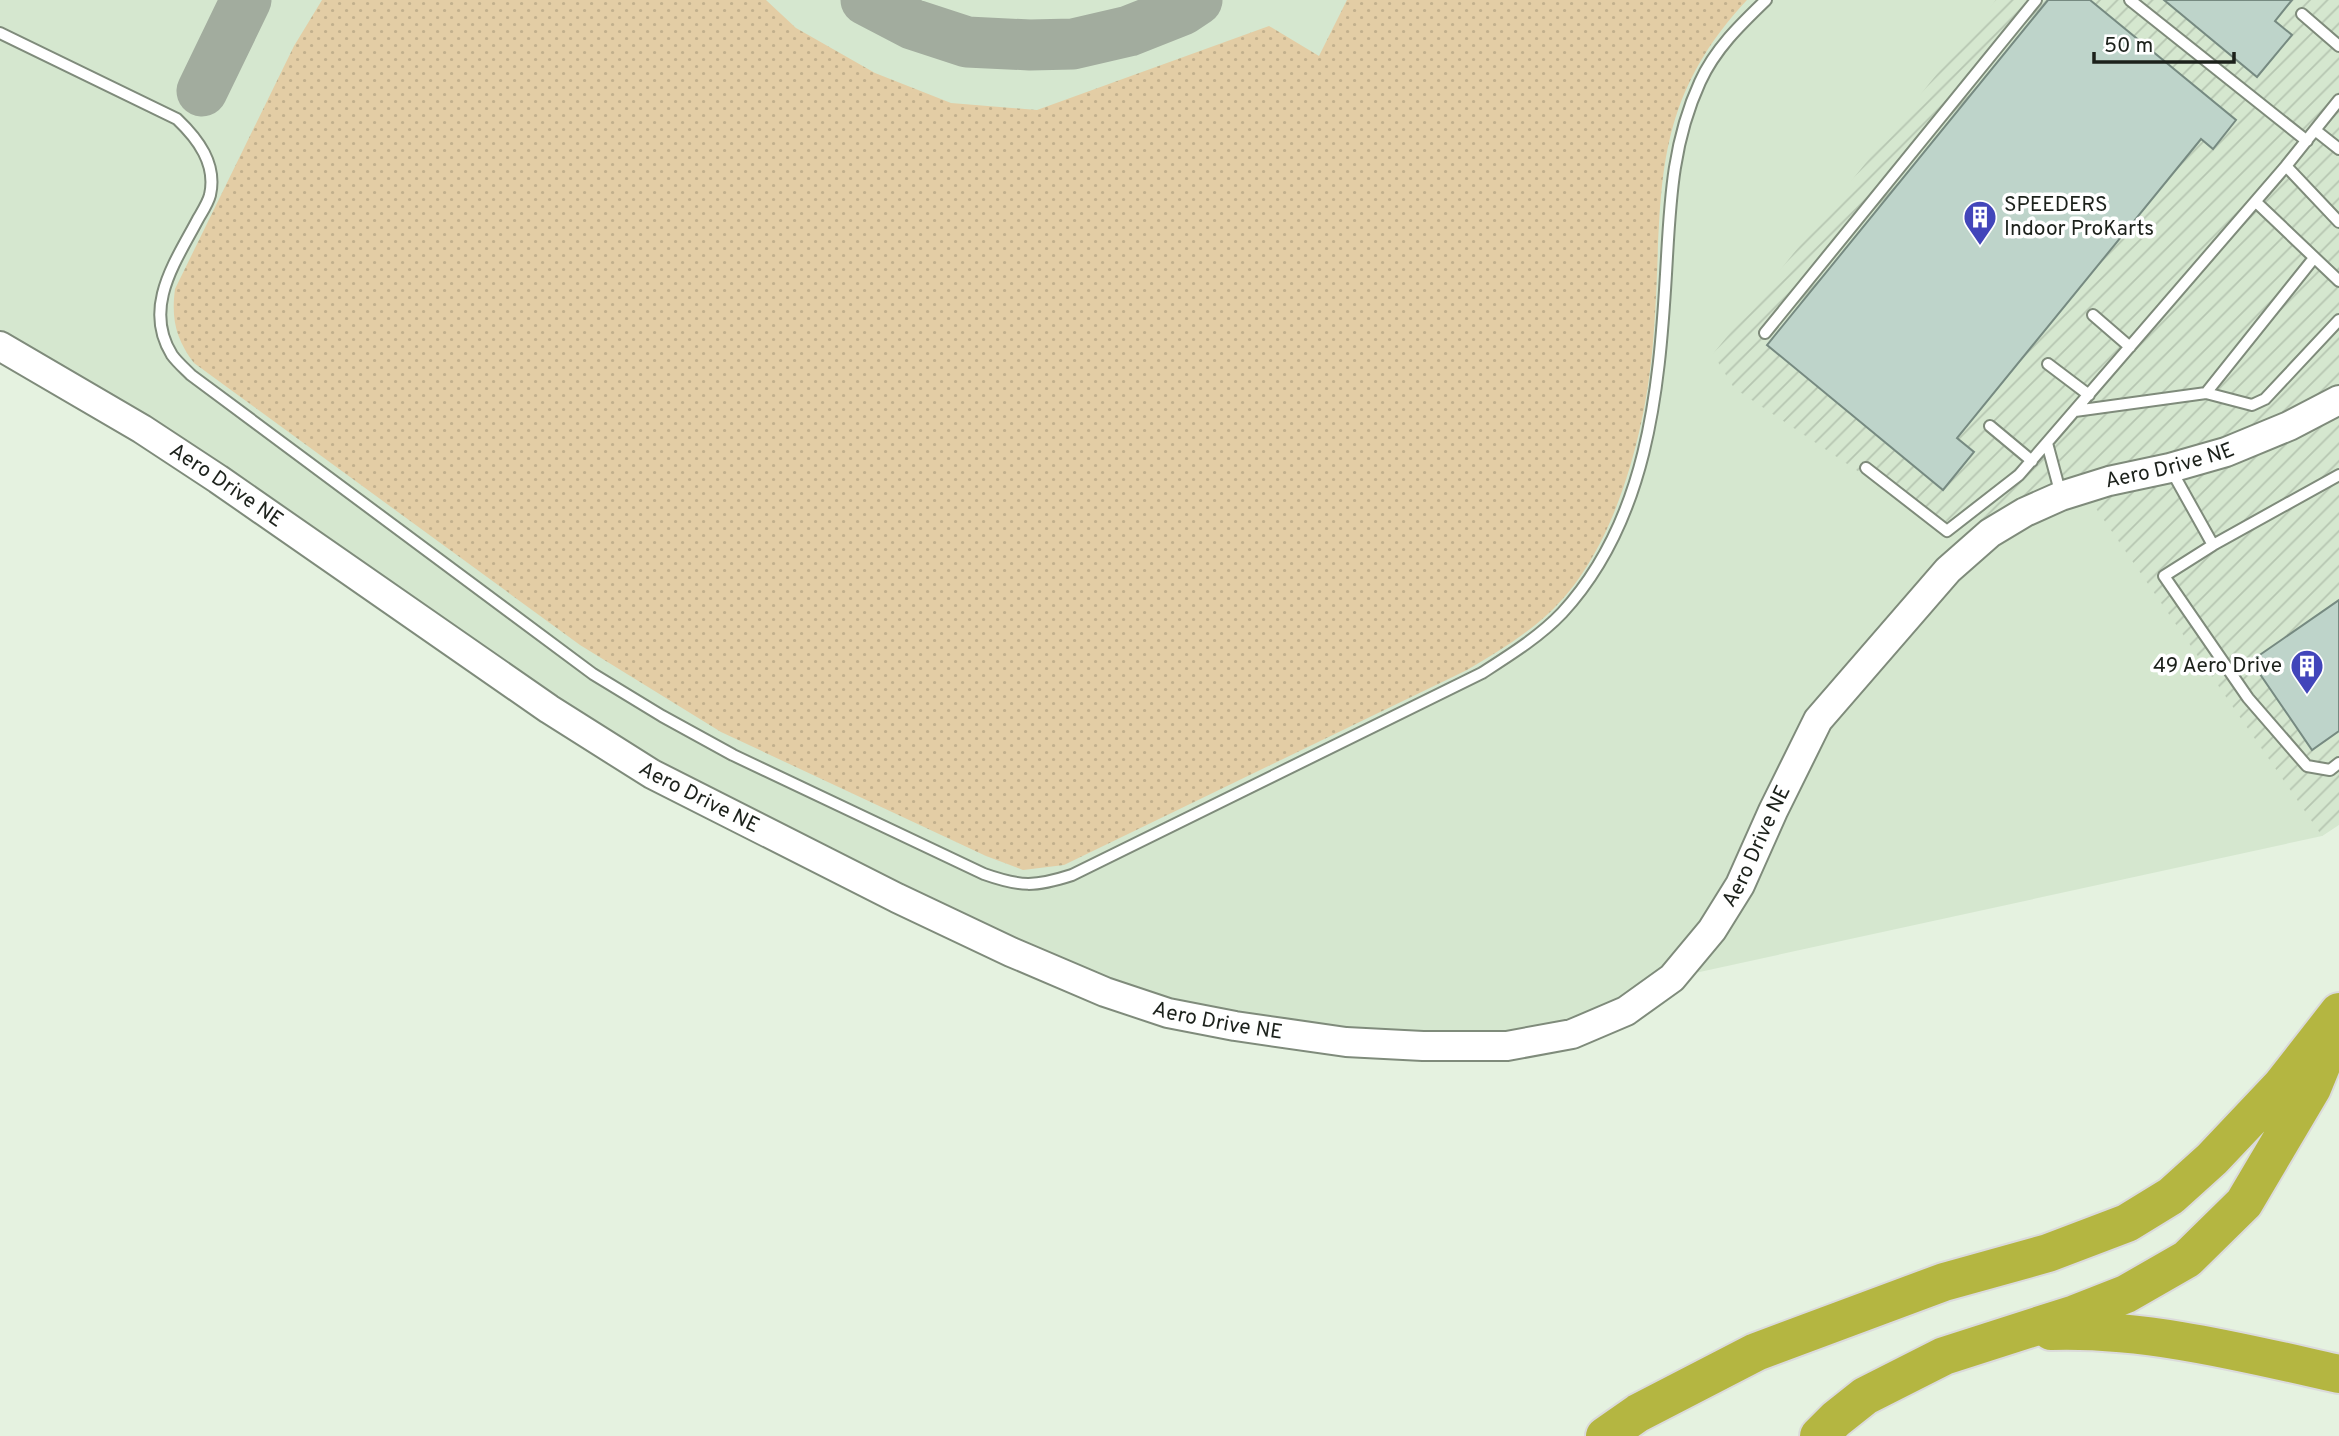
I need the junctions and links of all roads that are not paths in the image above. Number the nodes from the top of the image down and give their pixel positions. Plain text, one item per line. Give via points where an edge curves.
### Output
1 (1766, 0) edge
2 (2036, 0) edge
3 (2130, 0) edge
4 (2302, 14) dead end
5 (0, 33) edge
6 (2339, 46) edge
7 (2339, 100) edge
8 (2315, 130) junction
9 (2306, 141) junction
10 (2339, 149) edge
11 (2286, 166) junction
12 (2256, 202) junction
13 (2339, 222) edge
14 (2314, 258) junction
15 (2339, 281) edge
16 (2093, 315) dead end
17 (2339, 320) edge
18 (1765, 333) dead end
19 (0, 346) edge
20 (2130, 347) junction
21 (2048, 364) dead end
22 (2206, 393) junction
23 (2089, 394) junction
24 (2339, 400) edge
25 (2075, 411) junction
26 (1990, 426) dead end
27 (2047, 443) junction
28 (2032, 461) junction
29 (1866, 468) dead end
30 (2170, 468) junction
31 (2339, 475) edge
32 (2062, 496) junction
33 (1959, 540) junction
34 (2213, 545) junction
35 (2339, 763) edge
36 (2339, 1012) edge
37 (2339, 1021) edge
38 (2001, 1337) junction
39 (2339, 1374) edge
40 (1605, 1436) edge
41 (1819, 1436) edge

1 - 5 lane via 1727,38 1700,80 1682,126 1671,179 1662,345 1647,441 1615,533 1591,576 1562,613 1524,647 1482,673 1072,875 1014,885 733,755 593,674 191,375 172,354 161,325 160,296 210,196 206,154 177,119
2 - 18 lane
3 - 9 lane
4 - 6 lane
7 - 8 lane
8 - 9 lane
8 - 10 lane
9 - 11 lane
11 - 12 lane
11 - 13 lane
12 - 14 lane
12 - 20 lane
14 - 15 lane
14 - 22 lane
16 - 20 lane
17 - 22 lane via 2266,398 2252,405
19 - 33 street, Aero Drive NE via 142,429 652,774 897,898 1105,992 1168,1013 1346,1042 1507,1046 1572,1034 1626,1011 1672,978 1712,930 1740,885 1818,720 1931,590
20 - 23 lane
21 - 23 lane
22 - 25 lane
23 - 25 lane
24 - 30 street, Aero Drive NE via 2226,452
25 - 27 lane
26 - 28 lane
27 - 28 lane
27 - 32 lane
28 - 33 lane
29 - 33 lane
30 - 32 street, Aero Drive NE
30 - 34 lane
31 - 34 lane
32 - 33 street, Aero Drive NE via 1990,533
34 - 35 lane via 2164,576 2248,698 2307,766 2330,770
36 - 40 highway via 2282,1085 2212,1159 2171,1196 2127,1223 1944,1282 1756,1352 1638,1413
37 - 38 highway via 2312,1088 2244,1203 2187,1259 2126,1294
38 - 39 highway via 2076,1330 2161,1338
38 - 41 highway via 1944,1356 1866,1396

